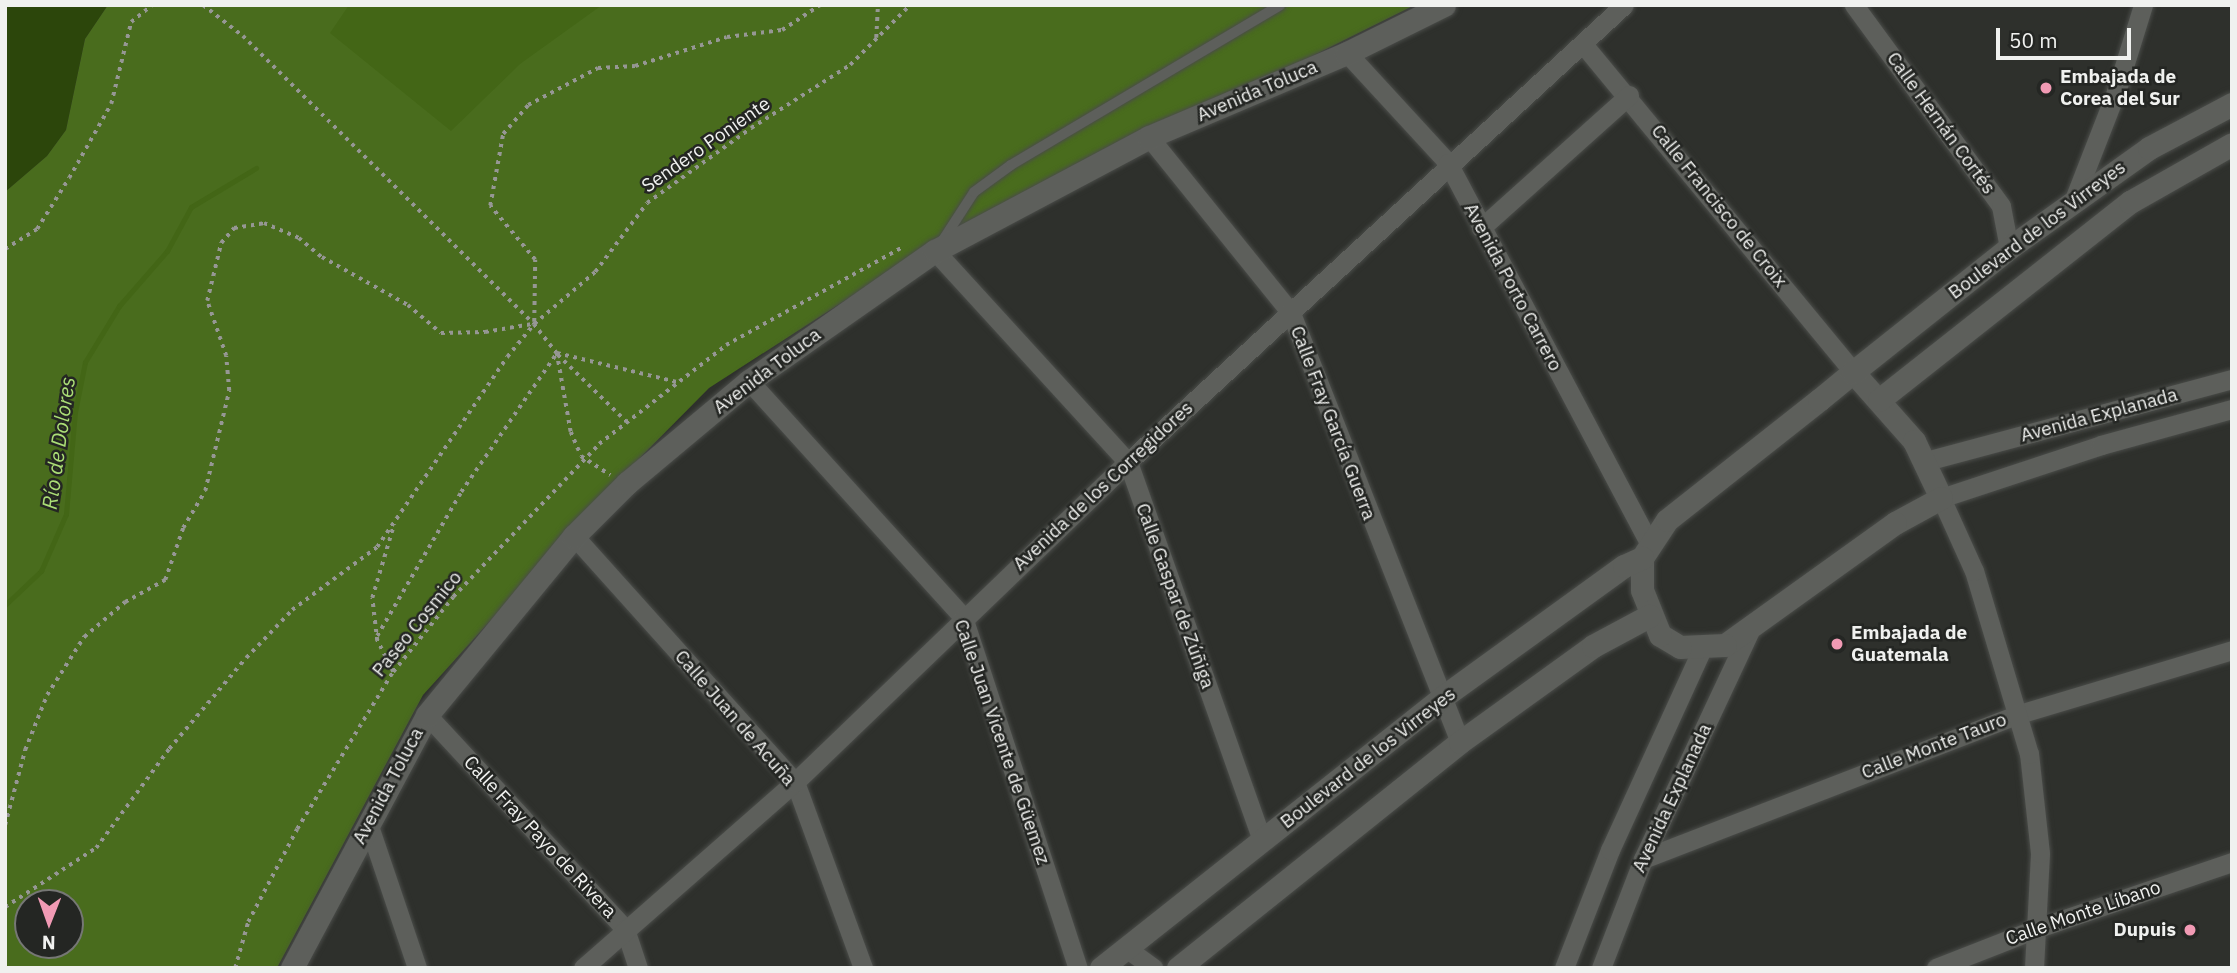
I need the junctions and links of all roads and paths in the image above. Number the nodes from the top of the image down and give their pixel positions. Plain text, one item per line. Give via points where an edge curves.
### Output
1 (152, 5) edge
2 (203, 5) edge
3 (820, 5) edge
4 (878, 5) edge
5 (910, 5) edge
6 (1280, 5) edge
7 (1444, 5) edge
8 (1624, 5) edge
9 (1854, 5) edge
10 (2143, 5) edge
11 (876, 39) junction
12 (1583, 44) junction
13 (1347, 52) junction
14 (1629, 95) junction
15 (2232, 104) edge
16 (1149, 136) junction
17 (2232, 144) edge
18 (1448, 163) junction
19 (2073, 202) junction
20 (1481, 228) junction
21 (908, 244) dead end
22 (2009, 248) junction
23 (5, 249) edge
24 (935, 251) junction
25 (1291, 313) junction
26 (534, 324) junction
27 (557, 353) junction
28 (1853, 372) junction
29 (2232, 379) edge
30 (679, 382) junction
31 (749, 382) junction
32 (1879, 400) junction
33 (2232, 409) edge
34 (627, 422) junction
35 (588, 461) junction
36 (1926, 461) junction
37 (1128, 462) junction
38 (628, 483) junction
39 (1941, 498) junction
40 (396, 519) junction
41 (574, 536) junction
42 (1645, 551) junction
43 (1649, 616) junction
44 (963, 617) junction
45 (1750, 631) junction
46 (377, 636) junction
47 (1702, 649) junction
48 (2232, 650) edge
49 (393, 672) junction
50 (1440, 699) junction
51 (2019, 714) junction
52 (426, 715) junction
53 (1460, 742) junction
54 (795, 782) junction
55 (368, 823) junction
56 (5, 825) edge
57 (1262, 841) junction
58 (1643, 859) junction
59 (2232, 862) edge
60 (5, 907) edge
61 (2038, 928) junction
62 (625, 929) junction
63 (1126, 948) junction
64 (235, 968) edge
65 (292, 968) edge
66 (417, 968) edge
67 (583, 968) edge
68 (638, 968) edge
69 (863, 968) edge
70 (1078, 968) edge
71 (1101, 968) edge
72 (1154, 968) edge
73 (1178, 968) edge
74 (1564, 968) edge
75 (1601, 968) edge
76 (1936, 968) edge
77 (2034, 968) edge

1 - 23 path via 131,22 111,104 69,178 37,229
2 - 26 path via 243,36
3 - 26 path via 782,30 727,37 635,66 598,68 528,105 503,134 490,206 536,260
4 - 11 path
5 - 11 path, Sendero Poniente
6 - 24 lane via 1147,81 993,178 974,192
7 - 13 street, Avenida Toluca
8 - 12 street, Avenida de los Corregidores
9 - 22 street, Calle Hernán Cortés via 2001,206
10 - 19 street via 2117,89
11 - 26 path, Sendero Poniente via 849,65 647,204 595,272
12 - 14 street, Calle Francisco de Croix
12 - 18 street, Avenida de los Corregidores
13 - 16 street, Avenida Toluca
13 - 18 street, Avenida Porto Carrero
14 - 20 street
14 - 28 street, Calle Francisco de Croix
15 - 19 street, Boulevard de los Virreyes via 2150,148
16 - 24 street, Avenida Toluca
16 - 25 street, Calle Fray García Guerra
17 - 32 street, Boulevard de los Virreyes via 2130,202
18 - 20 street, Avenida Porto Carrero
18 - 25 street, Avenida de los Corregidores
19 - 22 street, Boulevard de los Virreyes
20 - 42 street, Avenida Porto Carrero
21 - 30 path, Paseo Cosmico via 726,345
22 - 28 street, Boulevard de los Virreyes
24 - 31 street, Avenida Toluca
24 - 37 street, Calle Gaspar de Zúñiga
25 - 37 street, Avenida de los Corregidores
25 - 50 street, Calle Fray García Guerra
26 - 27 path
26 - 40 path, Sendero Poniente
26 - 56 path via 485,332 441,332 408,304 322,257 299,238 264,223 234,228 221,243 207,301 226,356 229,391 205,491 183,528 166,580 125,602 84,637 47,695
27 - 30 path
27 - 34 path
27 - 35 path via 571,432 581,456
27 - 46 path via 461,492
28 - 32 street
28 - 42 street, Boulevard de los Virreyes via 1667,520
29 - 36 street, Avenida Explanada
30 - 34 path, Paseo Cosmico
31 - 38 street, Avenida Toluca
31 - 44 street, Calle Juan Vicente de Güemez
32 - 36 street
33 - 39 street, Avenida Explanada via 2101,445
34 - 35 path, Paseo Cosmico via 599,444
35 - 38 path
35 - 49 path, Paseo Cosmico via 453,597
36 - 39 street
37 - 44 street, Avenida de los Corregidores
37 - 57 street, Calle Gaspar de Zúñiga
38 - 41 street, Avenida Toluca
39 - 45 street via 1895,523
39 - 51 street via 1970,560
40 - 46 path via 372,598
40 - 60 path, Sendero Poniente via 377,547 292,610 246,658 96,848
41 - 52 street, Avenida Toluca
41 - 54 street, Calle Juan de Acuña
42 - 43 street
42 - 50 street, Boulevard de los Virreyes
43 - 47 street via 1660,635 1680,647
43 - 53 street via 1593,646
44 - 54 street, Avenida de los Corregidores
44 - 70 street, Calle Juan Vicente de Güemez
45 - 47 street via 1725,645
45 - 58 street, Avenida Explanada
46 - 49 path
47 - 74 street, Avenida Explanada via 1610,850
48 - 51 street, Calle Monte Tauro
49 - 64 path, Paseo Cosmico via 297,829 248,922
50 - 53 street, Calle Fray García Guerra
50 - 57 street, Boulevard de los Virreyes
51 - 58 street, Calle Monte Tauro
51 - 61 street via 2037,800
52 - 55 street, Avenida Toluca
52 - 62 street, Calle Fray Payo de Rivera
53 - 73 street
54 - 62 street, Avenida de los Corregidores
54 - 69 street, Calle Juan de Acuña
55 - 65 street, Avenida Toluca
55 - 66 street
57 - 63 street, Boulevard de los Virreyes
58 - 75 street, Avenida Explanada
59 - 61 street, Calle Monte Líbano
61 - 76 street, Calle Monte Líbano
61 - 77 street
62 - 67 street, Avenida de los Corregidores
62 - 68 street, Calle Fray Payo de Rivera
63 - 71 street, Boulevard de los Virreyes
63 - 72 street

